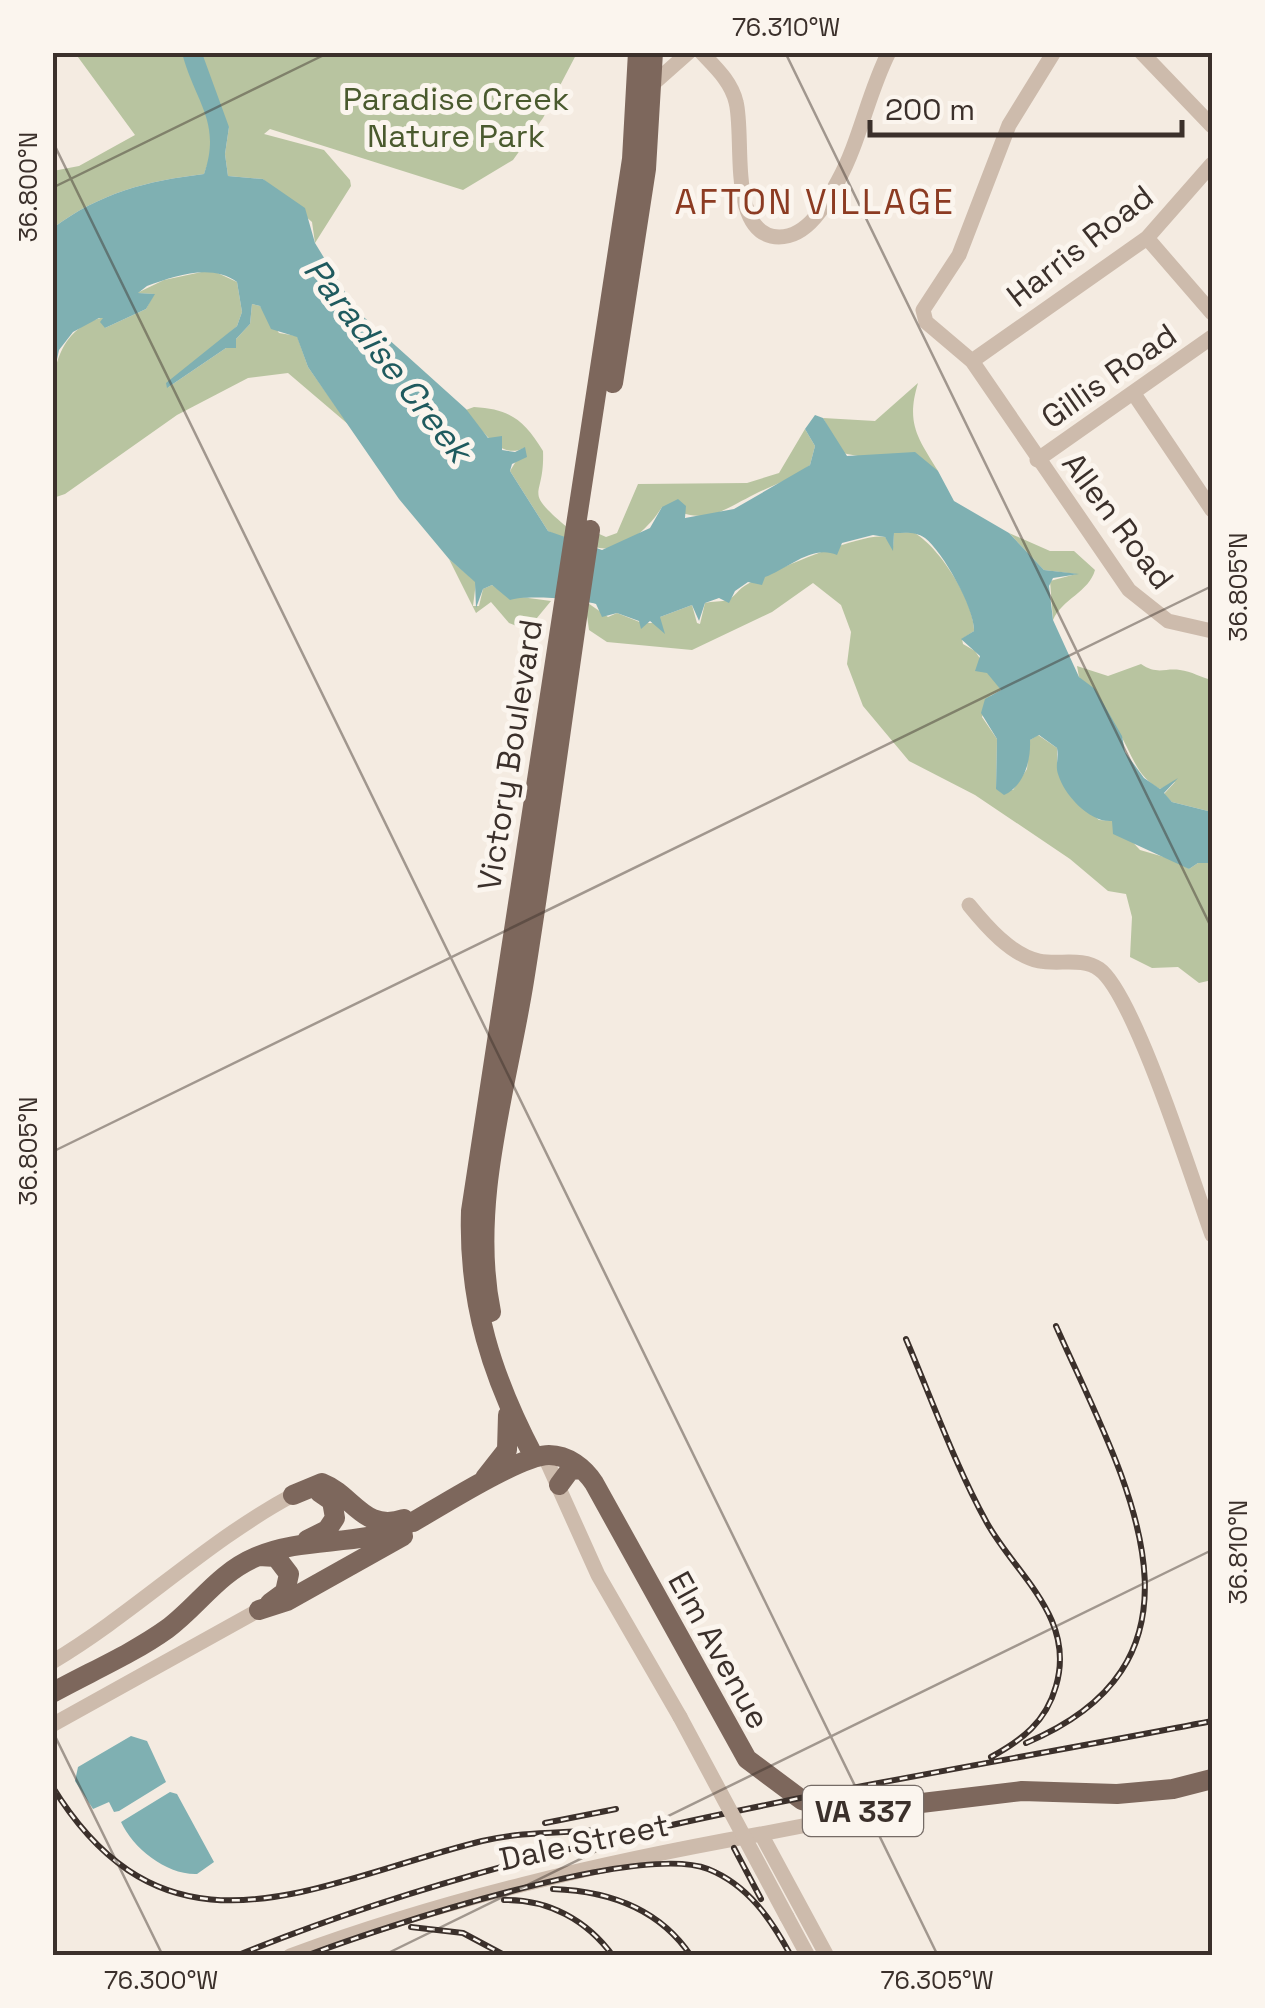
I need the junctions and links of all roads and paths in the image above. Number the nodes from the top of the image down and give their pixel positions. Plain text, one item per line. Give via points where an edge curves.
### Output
1 (689, 52) edge
2 (701, 52) edge
3 (889, 52) edge
4 (1054, 52) edge
5 (1141, 52) edge
6 (653, 53) edge
7 (641, 77) edge
8 (1212, 126) edge
9 (1212, 164) edge
10 (1147, 238) junction
11 (1212, 313) edge
12 (1212, 337) edge
13 (972, 362) junction
14 (1134, 394) junction
15 (1036, 460) junction
16 (1212, 510) edge
17 (1212, 632) edge
18 (969, 905) dead end
19 (1212, 1234) edge
20 (478, 1265) junction
21 (504, 1399) junction
22 (539, 1456) junction
23 (582, 1469) junction
24 (472, 1489) junction
25 (562, 1493) junction
26 (293, 1495) junction
27 (347, 1502) junction
28 (409, 1524) junction
29 (354, 1538) junction
30 (296, 1543) junction
31 (253, 1558) junction
32 (258, 1610) junction
33 (52, 1662) edge
34 (61, 1688) edge
35 (52, 1724) edge
36 (1212, 1780) edge
37 (830, 1810) junction
38 (761, 1834) junction
39 (290, 1956) edge
40 (808, 1956) edge
41 (826, 1956) edge

1 - 7 street
2 - 3 street via 728,82 737,104 744,207 756,227 781,237 803,230 840,178
4 - 13 street, Allen Road via 1009,125 959,255 923,310 926,322
5 - 8 street
6 - 7 main road, Victory Boulevard
7 - 20 main road, Victory Boulevard via 525,978
9 - 10 street, Harris Road
10 - 11 street
10 - 13 street, Harris Road
12 - 14 street, Gillis Road
13 - 15 street, Allen Road
14 - 15 street, Gillis Road
14 - 16 street
15 - 17 street, Allen Road via 1142,604 1168,621
18 - 19 street via 992,933 1037,961 1082,963 1113,985 1156,1070
20 - 21 main road, Victory Boulevard via 485,1346
20 - 22 main road, Victory Boulevard via 503,1366
21 - 22 main road, Victory Boulevard
21 - 24 main road via 507,1450
22 - 23 main road
22 - 24 main road
22 - 25 street
23 - 25 main road via 570,1470
23 - 37 main road, Elm Avenue / VA 337 via 746,1759 783,1790
24 - 28 main road
25 - 40 street, bridge via 606,1590
26 - 27 main road via 322,1483
26 - 30 main road via 320,1492 335,1509 327,1530
26 - 33 street
27 - 28 main road via 376,1521
27 - 29 main road
28 - 29 main road
28 - 32 main road via 287,1601
29 - 30 main road
30 - 31 main road
31 - 32 main road via 280,1560 290,1579 281,1596
31 - 34 main road via 168,1628
32 - 35 street
36 - 37 main road, Elm Avenue / VA 337 via 1117,1794 1022,1792
37 - 38 street, Dale Street via 823,1822
38 - 39 street, Dale Street via 544,1876 396,1916
38 - 41 street

